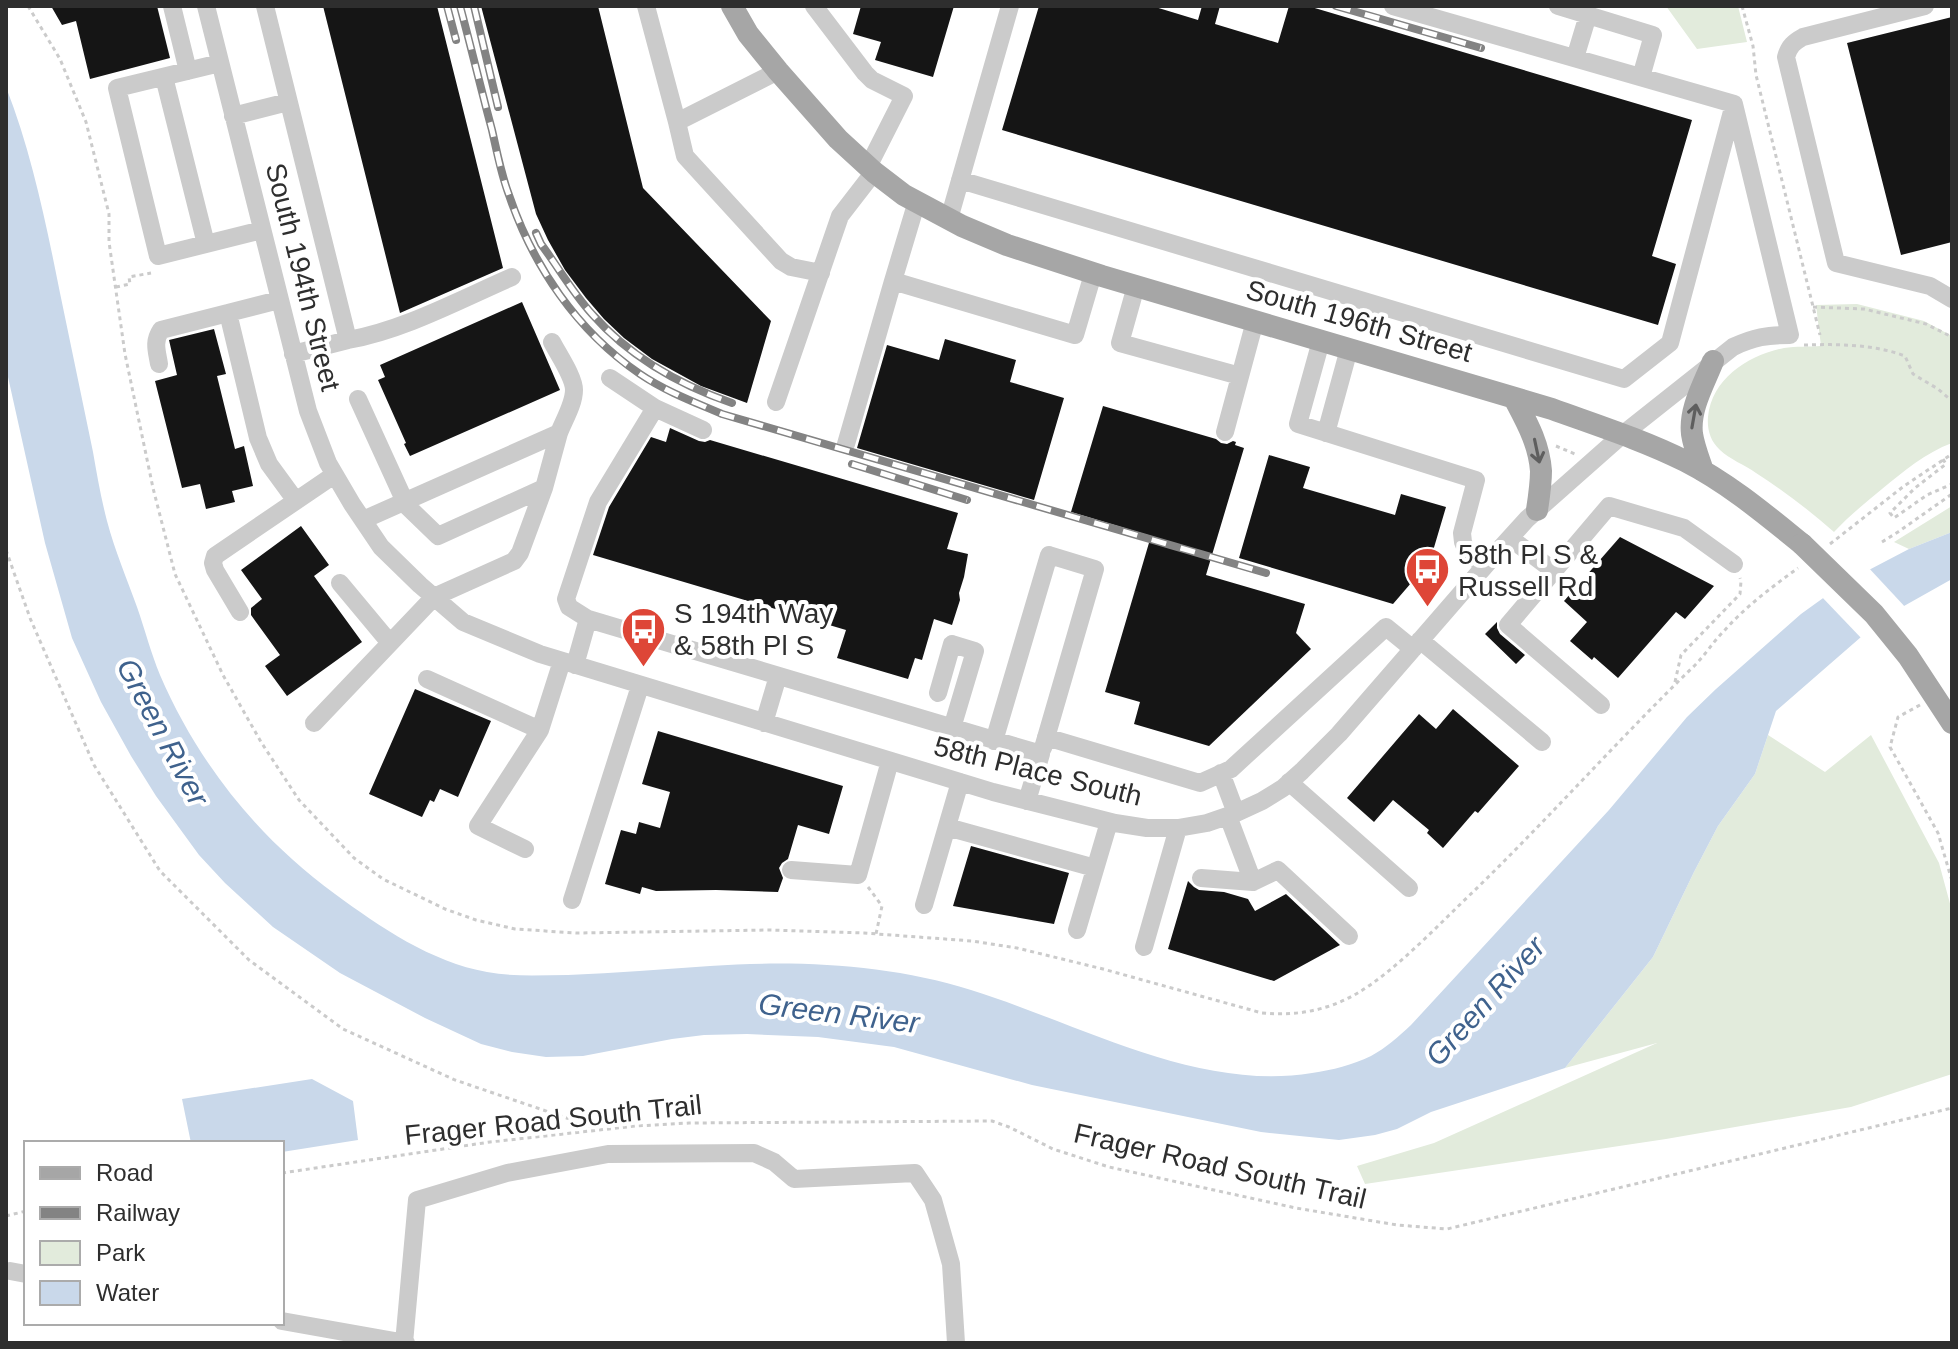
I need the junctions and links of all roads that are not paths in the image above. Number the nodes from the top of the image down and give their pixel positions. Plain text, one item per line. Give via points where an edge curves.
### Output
1 (172, 6) edge
2 (206, 6) edge
3 (265, 6) edge
4 (646, 6) edge
5 (732, 6) edge
6 (814, 6) edge
7 (1010, 6) edge
8 (1393, 6) edge
9 (1558, 6) edge
10 (1925, 6) edge
11 (1588, 15) junction
12 (1575, 58) junction
13 (220, 63) junction
14 (188, 71) junction
15 (778, 71) junction
16 (164, 77) junction
17 (1641, 77) junction
18 (288, 102) junction
19 (1734, 104) junction
20 (233, 116) junction
21 (677, 122) junction
22 (871, 170) junction
23 (960, 180) junction
24 (917, 201) junction
25 (949, 219) junction
26 (262, 230) junction
27 (206, 244) junction
28 (821, 273) junction
29 (1093, 274) junction
30 (512, 277) dead end
31 (893, 281) junction
32 (1136, 286) junction
33 (1952, 299) edge
34 (279, 300) junction
35 (228, 313) junction
36 (1255, 321) junction
37 (348, 340) junction
38 (1321, 341) junction
39 (552, 342) dead end
40 (1349, 349) junction
41 (293, 354) junction
42 (1713, 361) junction
43 (159, 364) dead end
44 (1240, 376) junction
45 (610, 378) dead end
46 (1514, 398) junction
47 (358, 399) dead end
48 (776, 402) dead end
49 (655, 408) junction
50 (703, 430) dead end
51 (1225, 432) dead end
52 (559, 433) junction
53 (1326, 433) junction
54 (1622, 435) junction
55 (846, 444) dead end
56 (1703, 471) junction
57 (334, 475) junction
58 (544, 488) junction
59 (296, 501) junction
60 (405, 502) junction
61 (1537, 510) junction
62 (363, 520) junction
63 (1510, 538) junction
64 (381, 547) joint
65 (1734, 564) road end
66 (1483, 567) junction
67 (1554, 571) junction
68 (340, 583) dead end
69 (434, 597) junction
70 (240, 612) dead end
71 (588, 619) junction
72 (390, 643) junction
73 (1417, 645) junction
74 (568, 663) junction
75 (778, 676) junction
76 (427, 679) dead end
77 (640, 686) junction
78 (938, 693) dead end
79 (1601, 705) dead end
80 (314, 723) dead end
81 (764, 723) junction
82 (1952, 723) edge
83 (952, 728) junction
84 (540, 730) junction
85 (994, 741) junction
86 (1542, 742) dead end
87 (1043, 746) junction
88 (890, 761) junction
89 (1221, 773) junction
90 (960, 782) junction
91 (1289, 782) junction
92 (1027, 801) junction
93 (1232, 815) junction
94 (1109, 822) junction
95 (947, 827) junction
96 (1178, 828) junction
97 (525, 849) dead end
98 (1095, 868) junction
99 (791, 870) dead end
100 (1201, 878) dead end
101 (1253, 882) junction
102 (1409, 888) dead end
103 (572, 900) dead end
104 (924, 905) dead end
105 (1077, 930) dead end
106 (1349, 936) dead end
107 (1144, 947) dead end
108 (284, 1321) edge
109 (405, 1343) edge
110 (956, 1343) edge

1 - 14 street
2 - 13 street, South 194th Street
3 - 18 street
4 - 21 street
5 - 15 main road, South 196th Street
6 - 22 street via 872,80 904,96
7 - 23 street
8 - 12 street
9 - 11 street
10 - 33 street via 1803,37 1786,57 1836,263 1930,286
11 - 12 street
11 - 17 street via 1653,35
12 - 17 street
13 - 14 street
13 - 20 street, South 194th Street
14 - 16 street
15 - 21 street
15 - 22 main road, South 196th Street
16 - 27 street
16 - 27 street via 117,88 158,256
17 - 19 street
18 - 20 street
18 - 37 street
19 - 23 street via 1670,343 1624,379
19 - 42 street, 58th Place South via 1796,340 1766,335
20 - 26 street, South 194th Street
21 - 28 street via 685,156 781,261
22 - 24 main road, South 196th Street
22 - 28 street via 840,216
23 - 25 street
24 - 25 main road, South 196th Street
24 - 31 street
25 - 29 main road, South 196th Street
26 - 27 street
26 - 34 street, South 194th Street
28 - 48 street
29 - 31 street via 1075,335
29 - 32 main road, South 196th Street
30 - 37 street via 395,327
31 - 55 street
32 - 36 main road, South 196th Street
32 - 44 street via 1120,343
34 - 35 street
34 - 41 street, South 194th Street
35 - 43 street via 161,330 155,344
35 - 59 street via 258,438 269,464
36 - 38 main road, South 196th Street
36 - 44 street
37 - 41 street
38 - 40 main road, South 196th Street
38 - 53 street via 1298,424
39 - 52 street via 574,390
40 - 46 main road, South 196th Street
40 - 53 street
41 - 57 street, South 194th Street via 308,411
42 - 54 street, 58th Place South
56 -> 42 main road via 1692,423
44 - 51 street
45 - 49 street
46 - 54 main road, South 196th Street
46 -> 61 main road via 1539,453
47 - 60 street
49 - 50 street
49 - 71 street via 598,502 566,599
52 - 58 street
52 - 60 street
53 - 66 street via 1476,480 1462,533
54 - 56 main road, South 196th Street
54 - 61 street, 58th Place South
56 - 82 main road, South 196th Street, bridge via 1802,544 1874,614
57 - 59 street
57 - 62 street, South 194th Street
58 - 60 street via 438,536
58 - 69 street via 514,561
59 - 70 street via 215,556 215,570
60 - 62 street
61 - 63 street, 58th Place South
62 - 64 street, South 194th Street
63 - 66 street, 58th Place South
63 - 67 street
64 - 69 street, 58th Place South
65 - 67 street via 1684,528 1609,506
66 - 73 street, 58th Place South
67 - 79 street via 1508,625
68 - 72 street
69 - 72 street
69 - 74 street, 58th Place South via 463,622
71 - 74 street
71 - 75 street
72 - 80 street
73 - 86 street
73 - 89 street via 1386,627
73 - 91 street, 58th Place South
74 - 77 street, 58th Place South
74 - 84 street
75 - 81 street
75 - 83 street
76 - 84 street
77 - 81 street, 58th Place South
77 - 103 street
78 - 83 street via 952,644 975,651
81 - 88 street, 58th Place South
83 - 85 street
84 - 97 street via 478,826
85 - 87 street
85 - 87 street via 1049,555 1095,569
87 - 89 street via 1200,783
87 - 92 street
88 - 90 street, 58th Place South
88 - 99 street via 858,875
89 - 93 street
90 - 92 street, 58th Place South
90 - 95 street
91 - 93 street, 58th Place South
91 - 102 street
92 - 94 street, 58th Place South
93 - 96 street, 58th Place South
93 - 101 street
94 - 96 street, 58th Place South
94 - 98 street
95 - 98 street
95 - 104 street
96 - 107 street
98 - 105 street
100 - 101 street
101 - 106 street via 1278,870
108 - 109 street
109 - 110 street via 417,1200 507,1173 608,1154 754,1153 794,1179 915,1173 933,1200 951,1264

